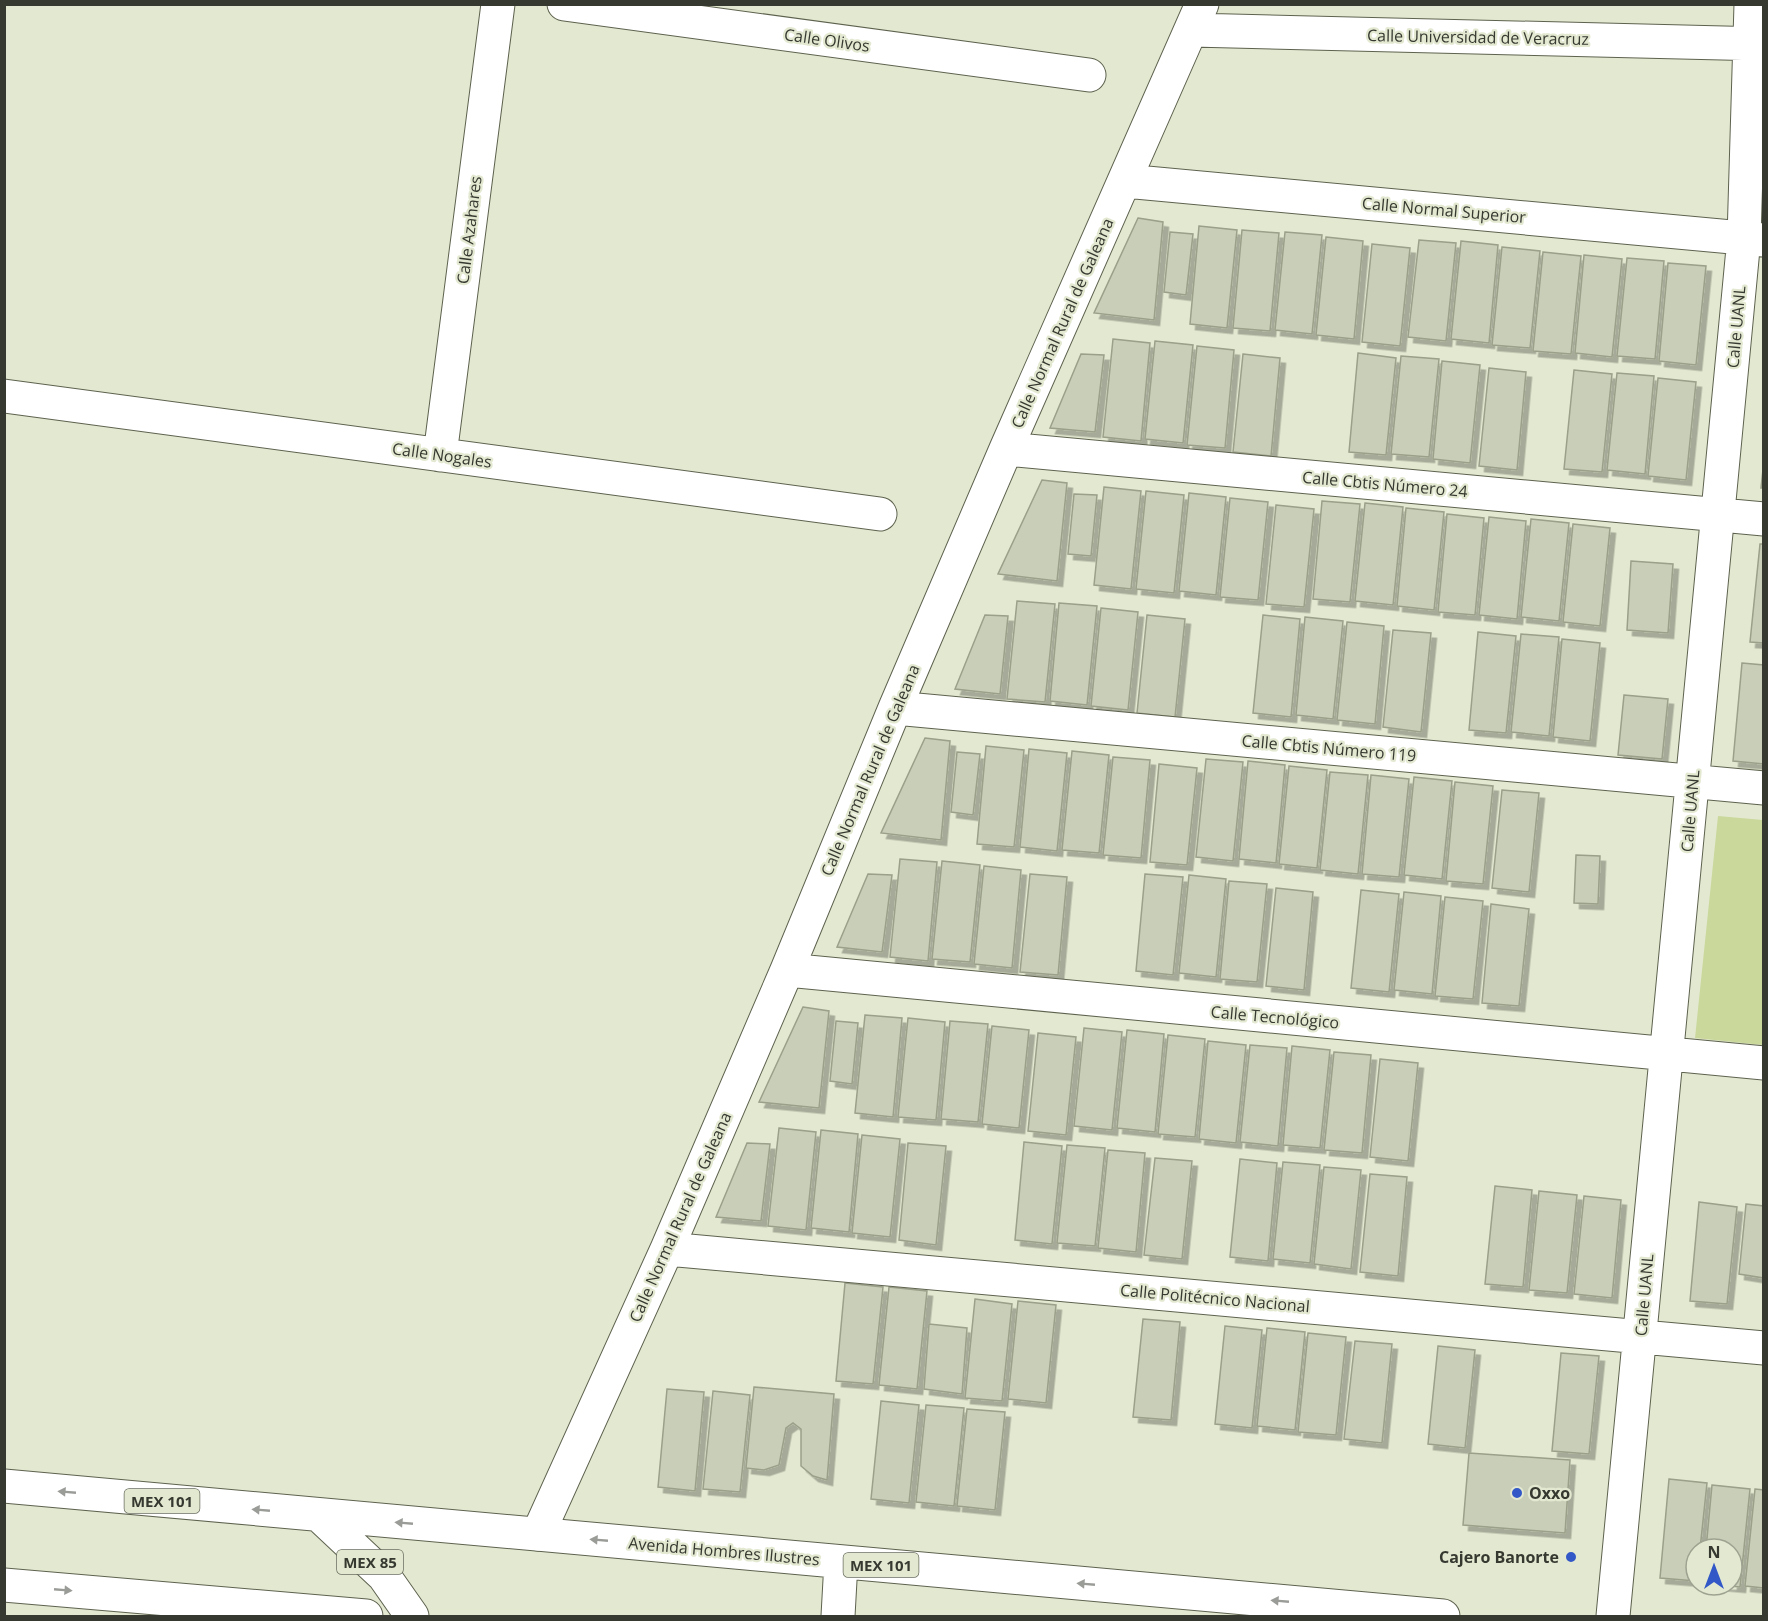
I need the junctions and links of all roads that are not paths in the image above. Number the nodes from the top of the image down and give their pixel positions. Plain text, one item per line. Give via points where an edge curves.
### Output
1 (498, 4) edge
2 (564, 4) edge
3 (1751, 4) edge
4 (1197, 17) edge
5 (1756, 43) edge
6 (1089, 75) dead end
7 (1125, 181) junction
8 (1754, 239) edge
9 (4, 396) edge
10 (1006, 449) junction
11 (440, 455) junction
12 (880, 514) dead end
13 (1718, 515) junction
14 (1764, 519) edge
15 (895, 708) junction
16 (1692, 782) junction
17 (1764, 788) edge
18 (787, 970) junction
19 (1667, 1054) junction
20 (1764, 1063) edge
21 (667, 1249) junction
22 (1640, 1337) junction
23 (1764, 1348) edge
24 (4, 1486) edge
25 (319, 1515) junction
26 (538, 1534) junction
27 (841, 1562) junction
28 (4, 1584) edge
29 (1328, 1611) edge
30 (366, 1617) edge
31 (412, 1617) edge
32 (838, 1617) edge
33 (1443, 1617) edge
34 (1613, 1617) edge

1 - 11 street, Calle Azahares
2 - 6 street, Calle Olivos
3 - 5 street, Calle UANL
4 - 5 street, Calle Universidad de Veracruz
4 - 7 street, Calle Normal Rural de Galeana
5 - 8 street, Calle UANL
7 - 8 street, Calle Normal Superior
7 - 10 street, Calle Normal Rural de Galeana
8 - 13 street, Calle UANL
9 - 11 street, Calle Nogales
10 - 13 street, Calle Cbtis Número 24
10 - 15 street, Calle Normal Rural de Galeana
11 - 12 street, Calle Nogales
13 - 14 street, Calle Cbtis Número 24
13 - 16 street, Calle UANL
15 - 16 street, Calle Cbtis Número 119
15 - 18 street, Calle Normal Rural de Galeana
16 - 17 street, Calle Cbtis Número 119
16 - 19 street, Calle UANL
18 - 19 street, Calle Tecnológico
18 - 21 street, Calle Normal Rural de Galeana
19 - 20 street, Calle Tecnológico
19 - 22 street, Calle UANL
21 - 22 street, Calle Politécnico Nacional
21 - 26 street, Calle Normal Rural de Galeana
22 - 23 street, Calle Politécnico Nacional
22 - 34 street, Calle UANL
25 -> 24 street, Avenida Hombres Ilustres / MEX 101
26 -> 25 street, Avenida Hombres Ilustres / MEX 101
25 - 31 street, MEX 85 via 384,1576
27 -> 26 street, Avenida Hombres Ilustres / MEX 101
29 -> 27 street, Avenida Hombres Ilustres / MEX 101
27 - 32 street
28 -> 30 street
29 - 33 street, Avenida Hombres Ilustres / MEX 101

